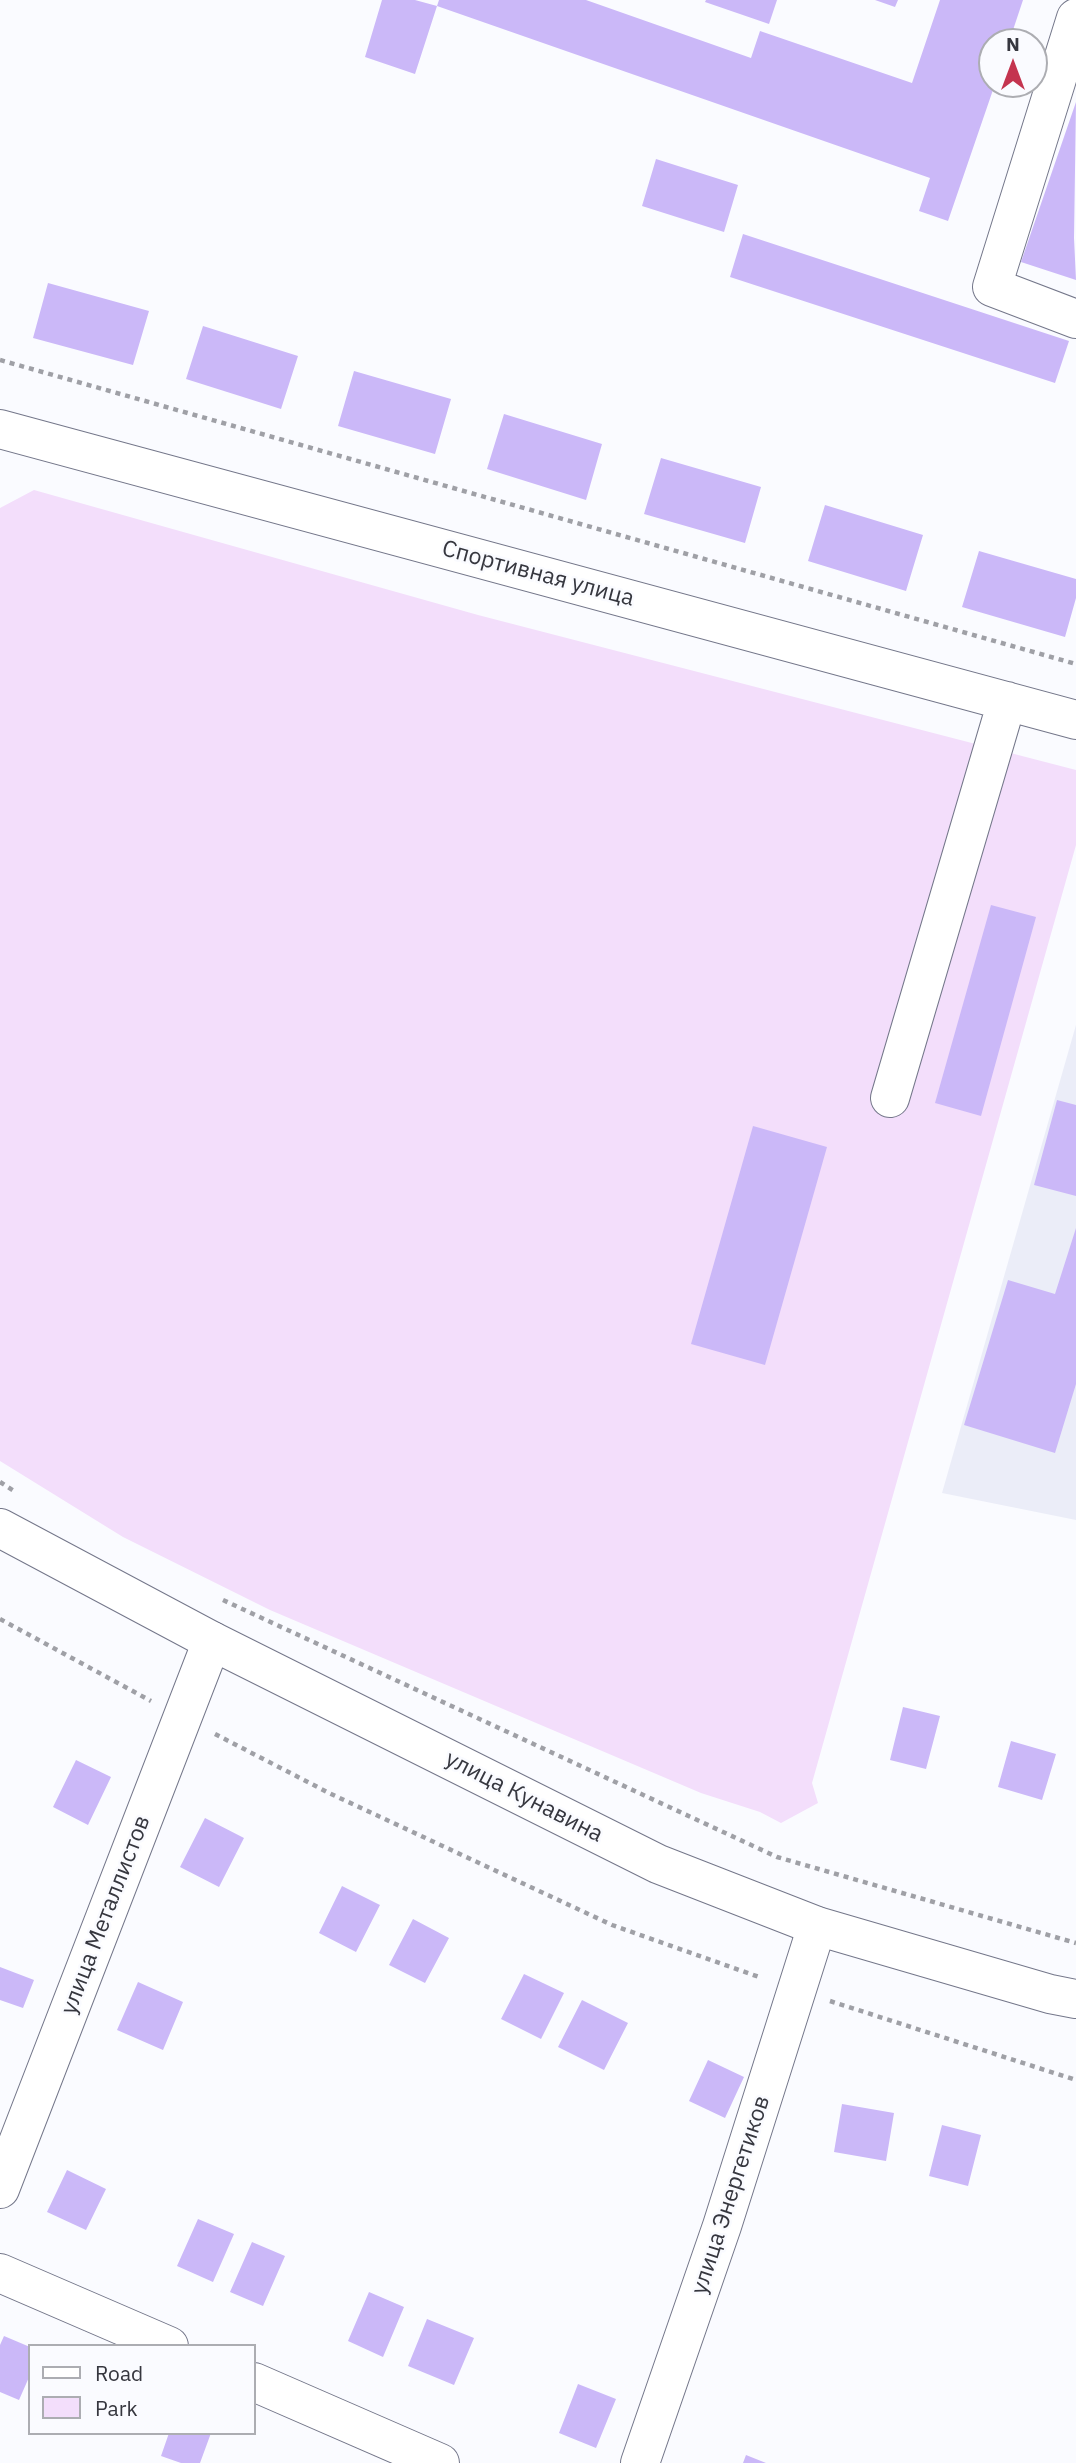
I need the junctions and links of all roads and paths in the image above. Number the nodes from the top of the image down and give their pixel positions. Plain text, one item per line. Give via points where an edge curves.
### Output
1 (1076, 18) edge
2 (1076, 319) edge
3 (0, 360) edge
4 (0, 429) edge
5 (1076, 664) edge
6 (1007, 701) junction
7 (1076, 720) edge
8 (890, 1098) dead end
9 (0, 1482) edge
10 (22, 1496) dead end
11 (0, 1528) edge
12 (211, 1595) dead end
13 (0, 1619) edge
14 (212, 1641) junction
15 (182, 1717) junction
16 (817, 1926) junction
17 (1076, 1943) edge
18 (797, 1991) junction
19 (1076, 1999) edge
20 (1076, 2080) edge
21 (0, 2189) edge
22 (0, 2273) edge
23 (164, 2344) edge
24 (256, 2383) edge
25 (440, 2463) edge
26 (640, 2463) edge

1 - 2 street via 992,287
3 - 5 path
4 - 6 street, Спортивная улица
6 - 7 street, Спортивная улица
6 - 8 street
9 - 10 path
11 - 14 street, улица Кунавина
12 - 17 path via 776,1857
13 - 15 path
14 - 15 street, улица Металлистов
14 - 16 street, улица Кунавина via 658,1864
15 - 18 path via 329,1793 612,1925
15 - 21 street, улица Металлистов
16 - 18 street, улица Энергетиков
16 - 19 street, улица Кунавина
18 - 20 path
18 - 26 street, улица Энергетиков
22 - 23 street
24 - 25 street

